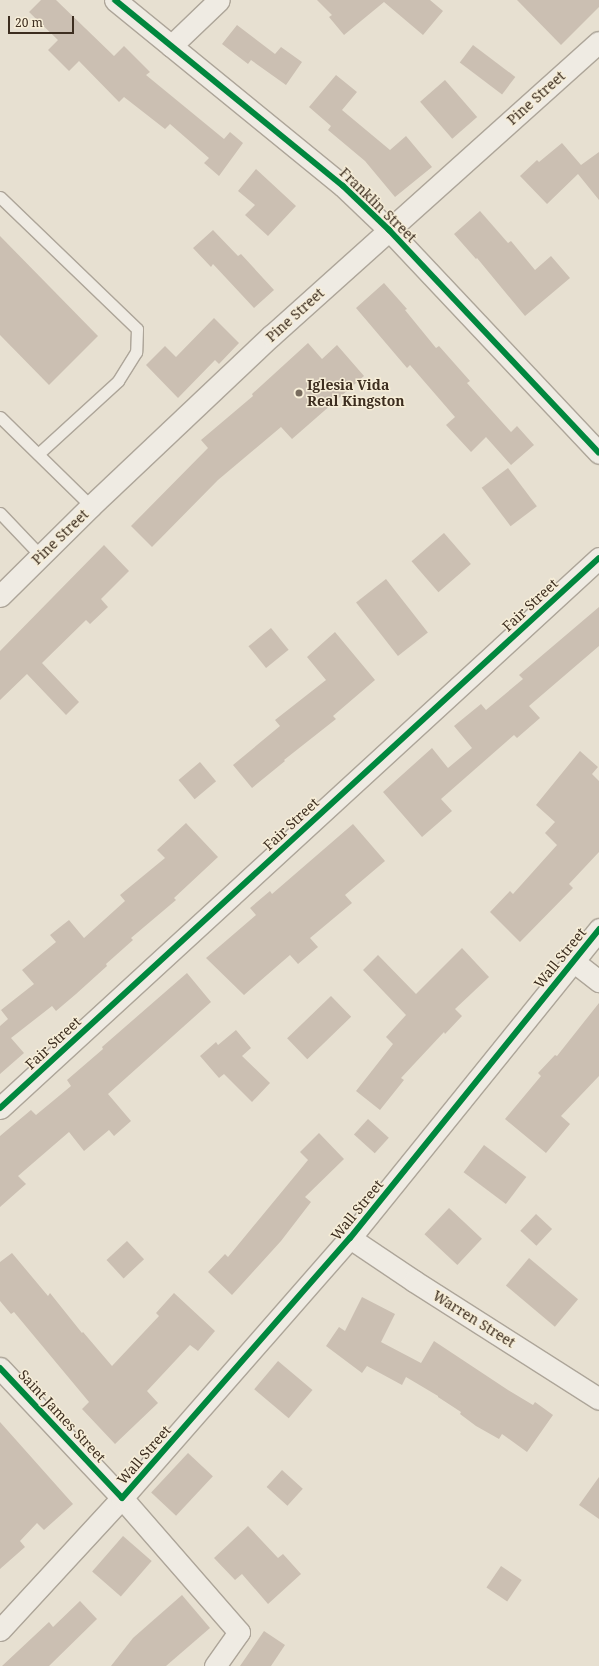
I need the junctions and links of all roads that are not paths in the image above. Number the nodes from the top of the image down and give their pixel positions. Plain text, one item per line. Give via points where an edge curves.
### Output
1 (115, 0) edge
2 (219, 0) edge
3 (171, 46) junction
4 (597, 47) edge
5 (0, 197) edge
6 (389, 230) junction
7 (0, 417) edge
8 (599, 453) edge
9 (38, 454) junction
10 (92, 506) junction
11 (0, 513) edge
12 (41, 556) junction
13 (599, 558) edge
14 (0, 596) edge
15 (599, 928) edge
16 (573, 961) junction
17 (599, 982) edge
18 (0, 1108) edge
19 (350, 1238) junction
20 (0, 1368) edge
21 (599, 1399) edge
22 (122, 1498) junction
23 (0, 1630) edge
24 (215, 1666) edge

1 - 3 street, Franklin Street
2 - 3 street
3 - 6 street, Franklin Street via 343,186
4 - 6 street, Pine Street
5 - 9 lane via 137,329 136,352 118,381
6 - 8 street, Franklin Street
6 - 10 street, Pine Street via 271,336
7 - 9 lane
9 - 10 lane
10 - 12 street, Pine Street
11 - 12 lane
12 - 14 street, Pine Street
13 - 18 street, Fair Street
15 - 16 street, Wall Street
16 - 17 street
16 - 19 street, Wall Street
19 - 21 street, Warren Street
19 - 22 street, Wall Street
20 - 22 street, Saint James Street
22 - 23 street, Wall Street
22 - 24 street, Saint James Street via 239,1632

